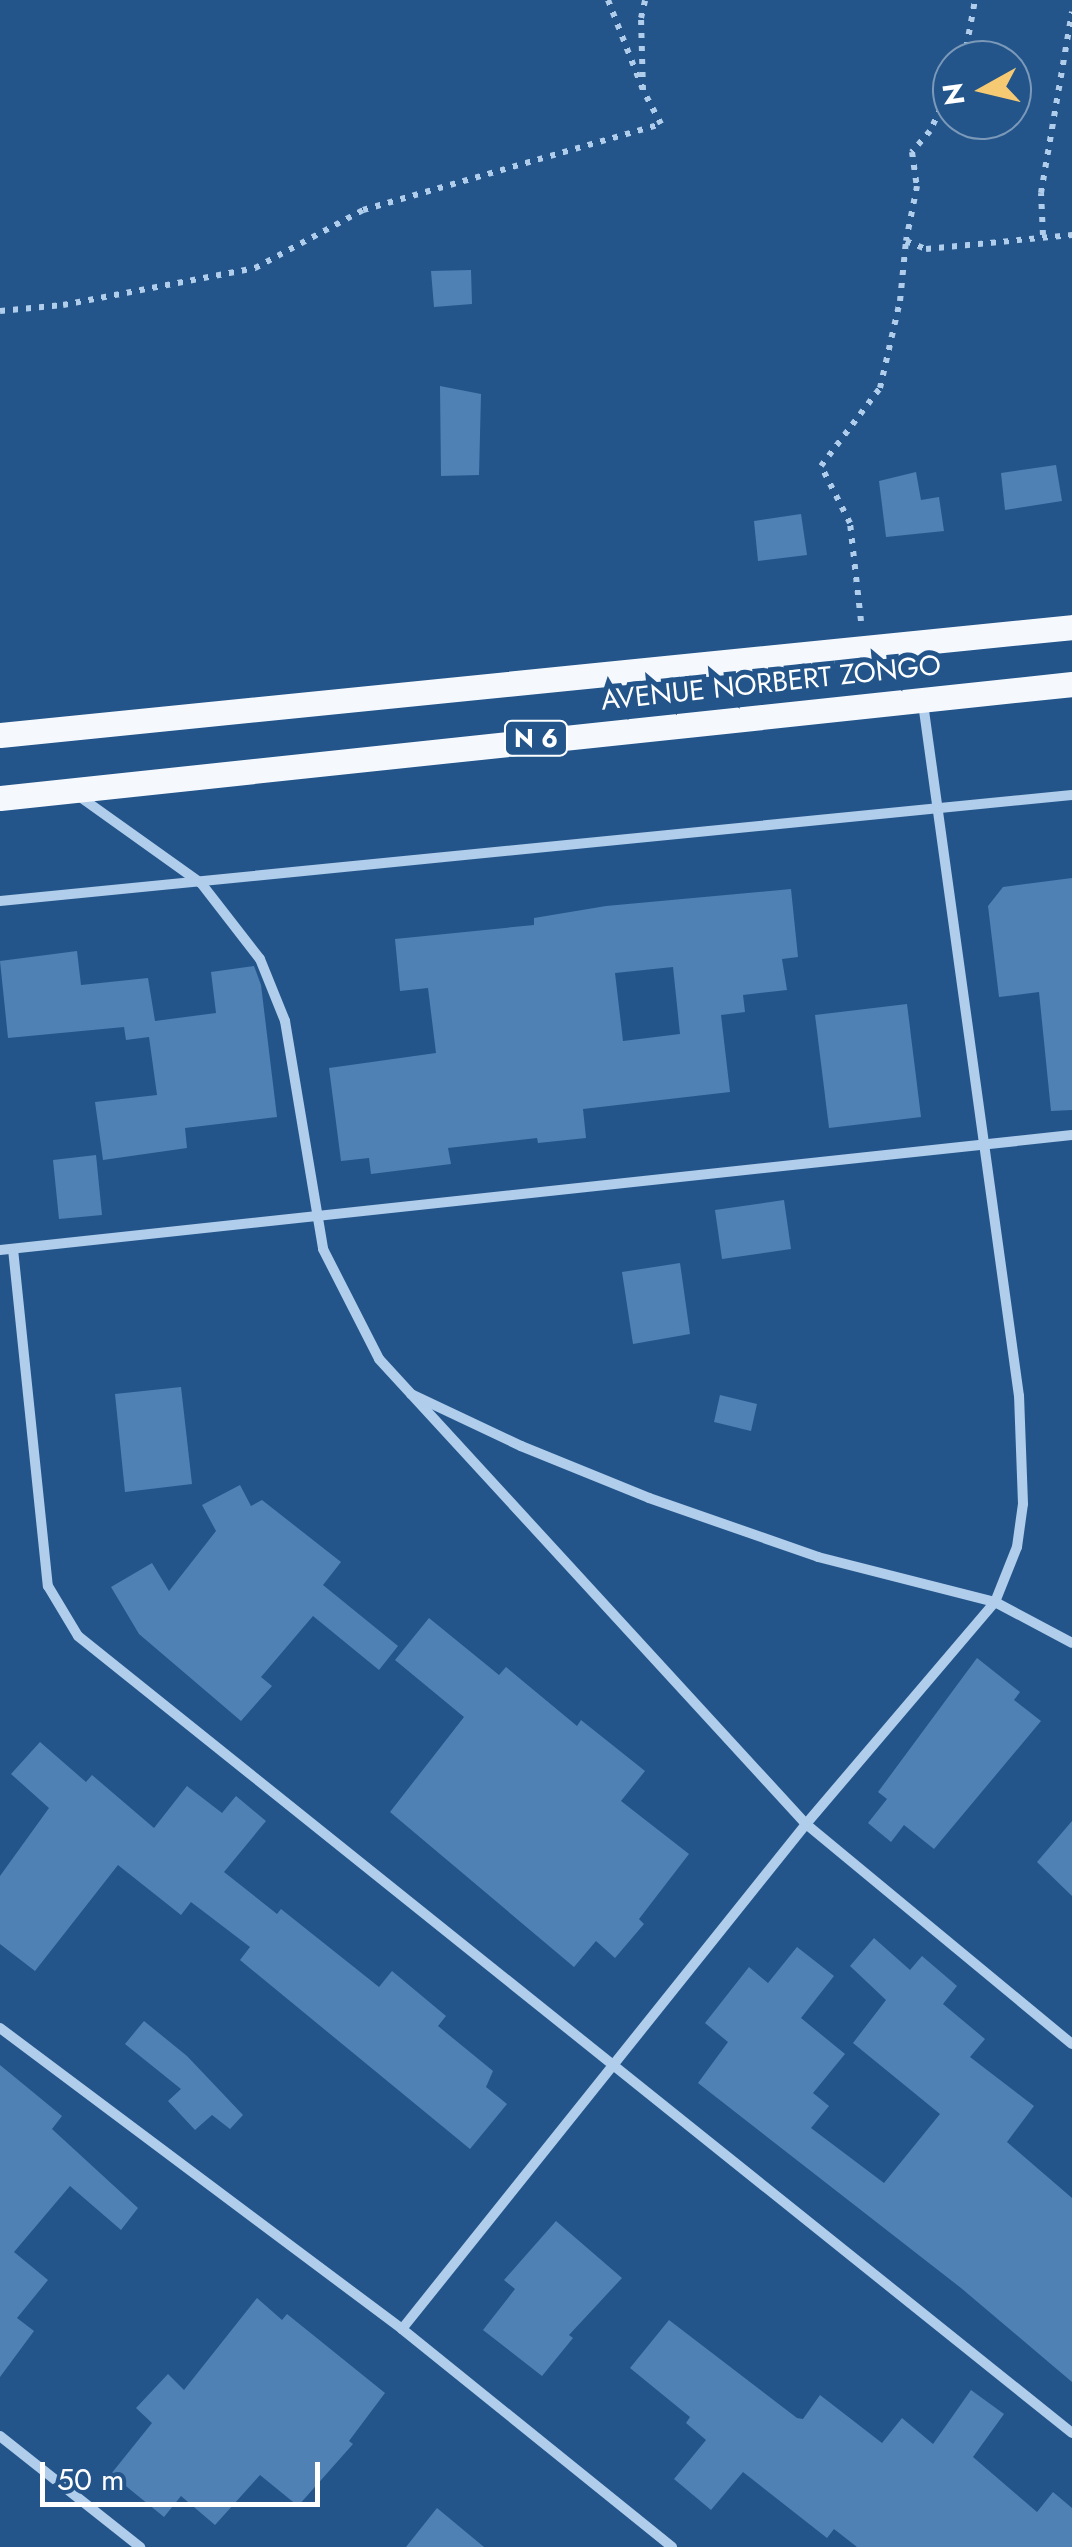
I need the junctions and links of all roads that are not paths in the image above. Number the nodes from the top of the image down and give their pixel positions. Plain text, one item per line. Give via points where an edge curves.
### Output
1 (1072, 627) edge
2 (1072, 684) edge
3 (922, 697) junction
4 (0, 735) edge
5 (71, 790) junction
6 (1072, 796) edge
7 (0, 798) edge
8 (936, 810) junction
9 (202, 884) junction
10 (0, 901) edge
11 (1072, 1135) edge
12 (985, 1143) junction
13 (318, 1218) junction
14 (13, 1249) junction
15 (0, 1250) edge
16 (406, 1392) junction
17 (994, 1602) junction
18 (1072, 1644) edge
19 (806, 1824) junction
20 (0, 2028) edge
21 (1072, 2044) edge
22 (615, 2064) junction
23 (402, 2329) junction
24 (1072, 2433) edge
25 (0, 2436) edge
26 (140, 2547) edge
27 (672, 2547) edge

1 - 4 main road, AVENUE NORBERT ZONGO / N 6
2 - 3 main road, AVENUE NORBERT ZONGO / N 6
3 - 5 main road, AVENUE NORBERT ZONGO / N 6
3 - 8 street
5 - 7 main road, AVENUE NORBERT ZONGO / N 6
5 - 9 street
6 - 8 street
8 - 9 street
8 - 12 street
9 - 10 street
9 - 13 street via 260,959 285,1021
11 - 12 street
12 - 13 street
12 - 17 street via 1022,1443 1018,1547
13 - 14 street
13 - 16 street via 323,1248 356,1319
14 - 15 street
14 - 22 street via 48,1586 60,1611 104,1660
16 - 17 street via 696,1516 818,1557
16 - 19 street
17 - 18 street
17 - 19 street
19 - 21 street
19 - 22 street
20 - 23 street
22 - 23 street
22 - 24 street
23 - 27 street
25 - 26 street

